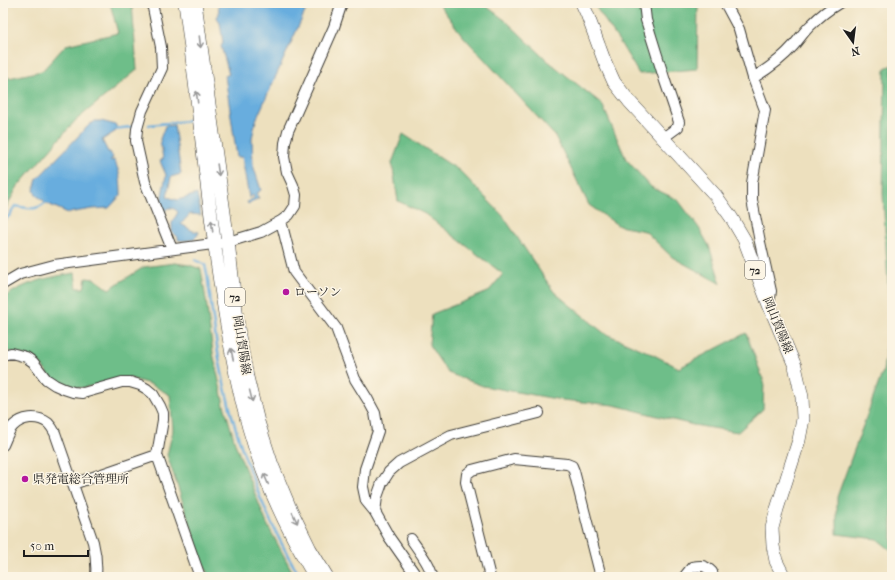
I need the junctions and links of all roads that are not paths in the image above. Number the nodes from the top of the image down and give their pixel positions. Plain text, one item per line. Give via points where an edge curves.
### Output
1 (152, 3) edge
2 (185, 3) edge
3 (195, 3) edge
4 (342, 3) edge
5 (582, 3) edge
6 (644, 3) edge
7 (725, 3) edge
8 (839, 3) edge
9 (753, 78) junction
10 (663, 138) junction
11 (281, 221) junction
12 (228, 242) junction
13 (214, 244) junction
14 (172, 249) junction
15 (3, 284) edge
16 (769, 305) junction
17 (3, 355) edge
18 (540, 413) dead end
19 (3, 445) edge
20 (157, 455) junction
21 (73, 484) junction
22 (375, 512) junction
23 (411, 538) dead end
24 (96, 577) edge
25 (200, 577) edge
26 (315, 577) edge
27 (327, 577) edge
28 (417, 577) edge
29 (432, 577) edge
30 (490, 577) edge
31 (601, 577) edge
32 (684, 577) edge
33 (712, 577) edge
34 (784, 577) edge

1 - 14 street via 161,47 162,68 142,111 136,141 145,182
13 -> 2 main road, 岡山賀陽線 / 72
3 -> 12 main road, 岡山賀陽線 / 72
4 - 11 street via 284,143 287,172 296,196 295,206
5 - 10 main road, 岡山賀陽線 / 72 via 614,82
6 - 10 street via 646,20 679,122 678,127
7 - 9 street via 739,29
8 - 9 street via 811,24 781,58
9 - 16 street via 765,110 752,183 752,200 772,291
10 - 16 main road, 岡山賀陽線 / 72 via 716,196 731,217 744,239
11 - 12 street via 261,232
11 - 22 street via 294,272 336,328 355,378 375,413 378,431 365,469 364,487 366,501
12 - 13 street
12 -> 27 main road, 岡山賀陽線 / 72 via 239,336 258,422 289,506
13 - 14 street
26 -> 13 main road, 岡山賀陽線 / 72 via 280,511 263,471 249,427 229,342
14 - 15 street via 54,265 20,274
16 - 34 main road, 岡山賀陽線 / 72 via 794,366 802,397 803,419 799,440 772,528 772,546
17 - 20 street via 11,353 26,358 54,385 73,392 122,382 147,388 153,394 162,413
18 - 22 street via 451,436 400,463 389,472 382,483
19 - 21 street via 11,429 19,421 30,418 43,420 55,433
20 - 21 street
20 - 25 street
21 - 24 street via 93,542
22 - 28 street
23 - 29 street via 433,574
30 - 31 street via 466,482 467,474 472,470 514,459 572,466
32 - 33 street via 692,567 699,566 706,566 712,572

